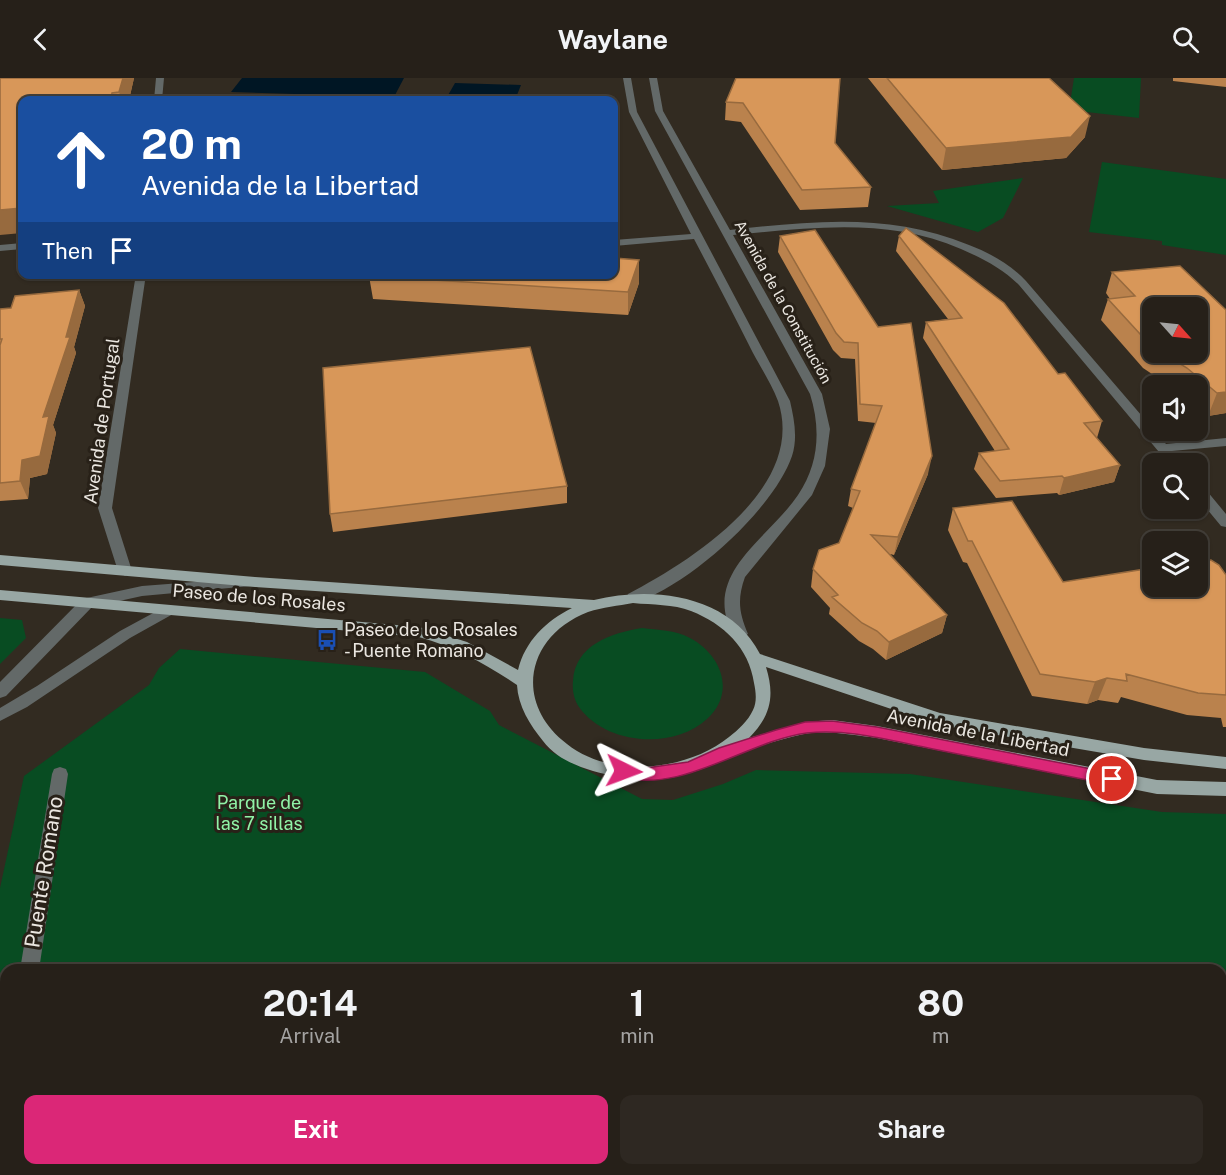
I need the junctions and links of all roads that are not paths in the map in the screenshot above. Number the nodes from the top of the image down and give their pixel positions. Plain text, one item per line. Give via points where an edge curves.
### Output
1 (160, 78) edge
2 (627, 78) edge
3 (653, 78) edge
4 (158, 96) edge
5 (728, 233) junction
6 (699, 236) junction
7 (618, 243) edge
8 (18, 246) edge
9 (0, 248) edge
10 (140, 279) edge
11 (1226, 442) edge
12 (1162, 448) junction
13 (1166, 453) edge
14 (1208, 501) edge
15 (1226, 523) edge
16 (0, 560) edge
17 (125, 571) junction
18 (255, 582) junction
19 (0, 595) edge
20 (633, 598) junction
21 (87, 603) junction
22 (595, 604) junction
23 (168, 610) junction
24 (740, 634) junction
25 (756, 657) junction
26 (523, 681) junction
27 (0, 692) edge
28 (0, 715) edge
29 (724, 752) junction
30 (1226, 763) edge
31 (60, 774) dead end
32 (1226, 789) edge
33 (30, 964) edge

1 - 4 street
2 - 6 street via 633,112
3 - 5 street, Avenida de la Constitución via 659,111
5 - 12 street via 818,224 877,225 925,234 988,258 1012,273 1033,295
5 - 24 street, Avenida de la Constitución via 816,393 825,433 822,454 804,497 741,570 733,586 731,608
6 - 7 street
6 - 20 street via 784,401 790,434 782,466 770,487 735,526 677,573
8 - 9 street
10 - 17 street, Avenida de Portugal via 105,508
11 - 12 street
12 - 13 street
14 - 15 street
16 - 17 main road, Paseo de los Rosales
17 - 18 main road, Paseo de los Rosales
18 - 21 street, Paseo de los Rosales via 142,591
18 - 22 main road, Paseo de los Rosales
19 - 21 main road, Paseo de los Rosales
20 - 22 main road
20 - 24 main road via 682,603 711,614
21 - 23 main road, Paseo de los Rosales
21 - 27 street
22 - 26 main road via 569,615 541,636 529,653
23 - 26 main road, Paseo de los Rosales via 419,632 468,646
23 - 28 street via 141,623 49,687
24 - 25 main road
25 - 29 main road via 763,687 762,707 751,727
25 - 30 main road, Avenida de la Libertad via 939,719 1144,754
26 - 29 main road via 528,708 540,728 563,752 601,769 646,774 690,768
29 - 32 main road, Avenida de la Libertad via 805,728 832,726 1157,787
31 - 33 street, Puente Romano

